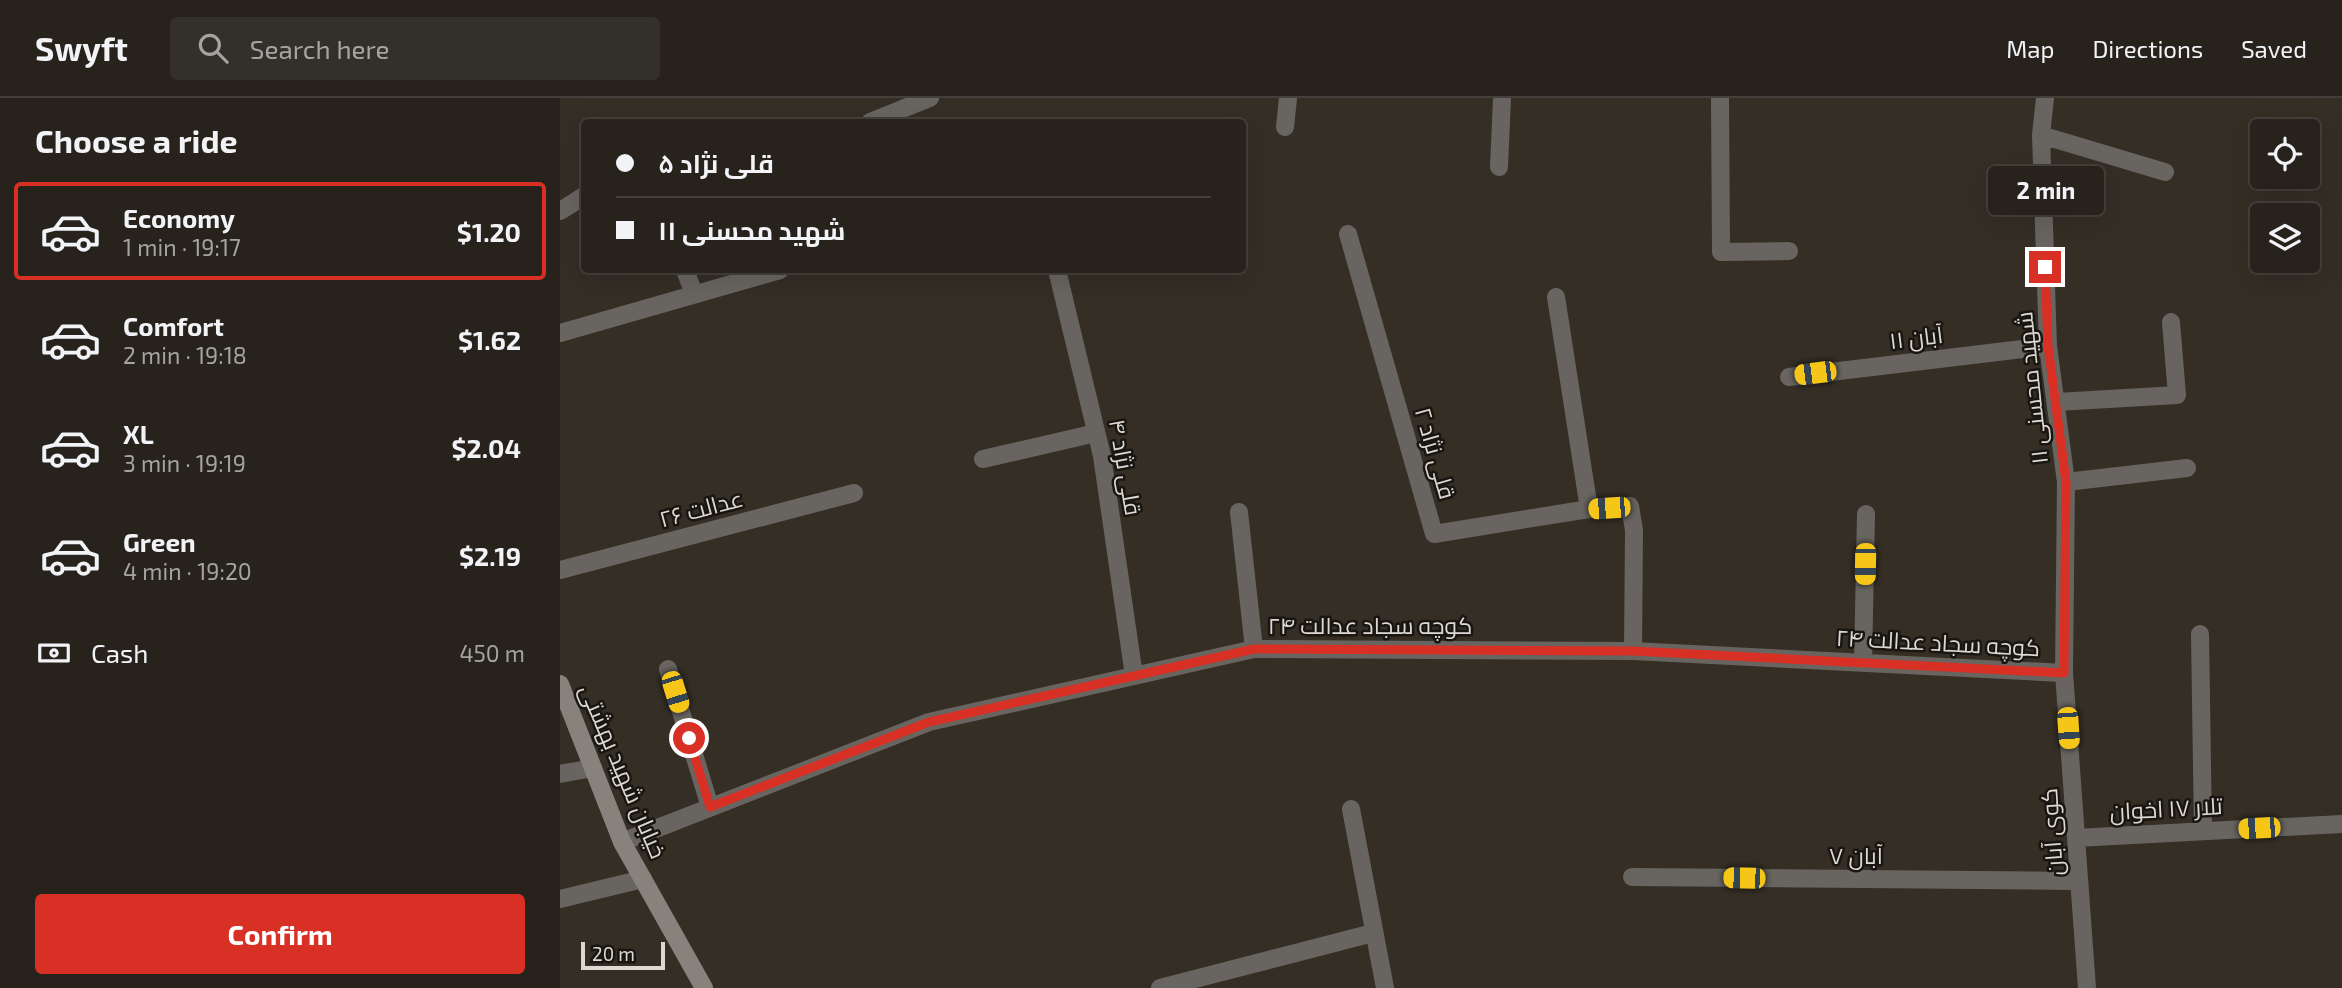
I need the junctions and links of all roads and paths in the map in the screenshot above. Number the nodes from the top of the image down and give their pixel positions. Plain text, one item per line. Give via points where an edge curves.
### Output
1 (930, 98) edge
2 (1288, 98) edge
3 (1502, 98) edge
4 (1720, 98) edge
5 (2045, 98) edge
6 (878, 119) edge
7 (1285, 127) dead end
8 (2041, 135) junction
9 (1499, 167) dead end
10 (2165, 172) dead end
11 (581, 198) edge
12 (560, 211) edge
13 (1348, 234) dead end
14 (1788, 251) dead end
15 (686, 273) edge
16 (769, 273) edge
17 (1058, 273) edge
18 (694, 294) junction
19 (1556, 297) dead end
20 (2171, 321) dead end
21 (560, 333) edge
22 (2048, 346) junction
23 (1789, 377) dead end
24 (2057, 402) junction
25 (1096, 433) junction
26 (983, 459) dead end
27 (2187, 468) dead end
28 (2066, 482) junction
29 (854, 493) dead end
30 (1589, 509) junction
31 (1239, 512) dead end
32 (1866, 514) dead end
33 (560, 570) edge
34 (2200, 634) dead end
35 (1254, 649) junction
36 (1633, 651) junction
37 (1863, 663) junction
38 (668, 669) dead end
39 (2064, 673) junction
40 (1134, 676) junction
41 (560, 684) edge
42 (593, 768) junction
43 (560, 774) edge
44 (710, 807) junction
45 (1351, 809) dead end
46 (2342, 824) edge
47 (2203, 831) junction
48 (2076, 838) junction
49 (622, 842) junction
50 (1632, 877) dead end
51 (643, 878) junction
52 (2079, 881) junction
53 (560, 899) edge
54 (1373, 933) junction
55 (704, 988) edge
56 (1160, 988) edge
57 (1385, 988) edge
58 (2087, 988) edge

1 - 6 street
2 - 7 street
3 - 9 street
4 - 14 street via 1721,252
5 - 8 street, شهید محسنی ۱۱
8 - 10 street
8 - 22 street, شهید محسنی ۱۱
11 - 12 street
13 - 30 street, قلی نژاد ۲ via 1434,534
15 - 18 street
16 - 18 street
17 - 25 street, قلی نژاد ۴
18 - 21 street
19 - 30 street
20 - 24 street via 2178,395
22 - 23 street, آبان ۱۱
22 - 24 street, شهید محسنی ۱۱
24 - 28 street, شهید محسنی ۱۱
25 - 26 street
25 - 40 street, قلی نژاد ۴
27 - 28 street
28 - 39 street, شهید محسنی ۱۱
29 - 33 street, عدالت ۲۶
30 - 36 street, قلی نژاد ۲ via 1630,506 1634,530
31 - 35 street
32 - 37 street
34 - 47 street
35 - 36 street, کوچه سجاد عدالت ۲۴
35 - 40 street, کوچه سجاد عدالت ۲۴
36 - 37 street, کوچه سجاد عدالت ۲۴
37 - 39 street, کوچه سجاد عدالت ۲۴
38 - 44 street
39 - 48 street, کوی آبان
40 - 44 street, کوچه سجاد عدالت ۲۴ via 929,722
41 - 42 main road, خیابان شهید بهشتی
42 - 43 street
42 - 49 main road, خیابان شهید بهشتی
44 - 49 street, کوچه سجاد عدالت ۲۴
45 - 54 street
46 - 47 street, تلار ۱۷ اخوان
47 - 48 street, تلار ۱۷ اخوان
48 - 52 street, کوی آبان
49 - 51 main road, خیابان شهید بهشتی
50 - 52 street, آبان ۷
51 - 53 street
51 - 55 main road, خیابان شهید بهشتی
52 - 58 street, کوی آبان
54 - 56 street
54 - 57 street

